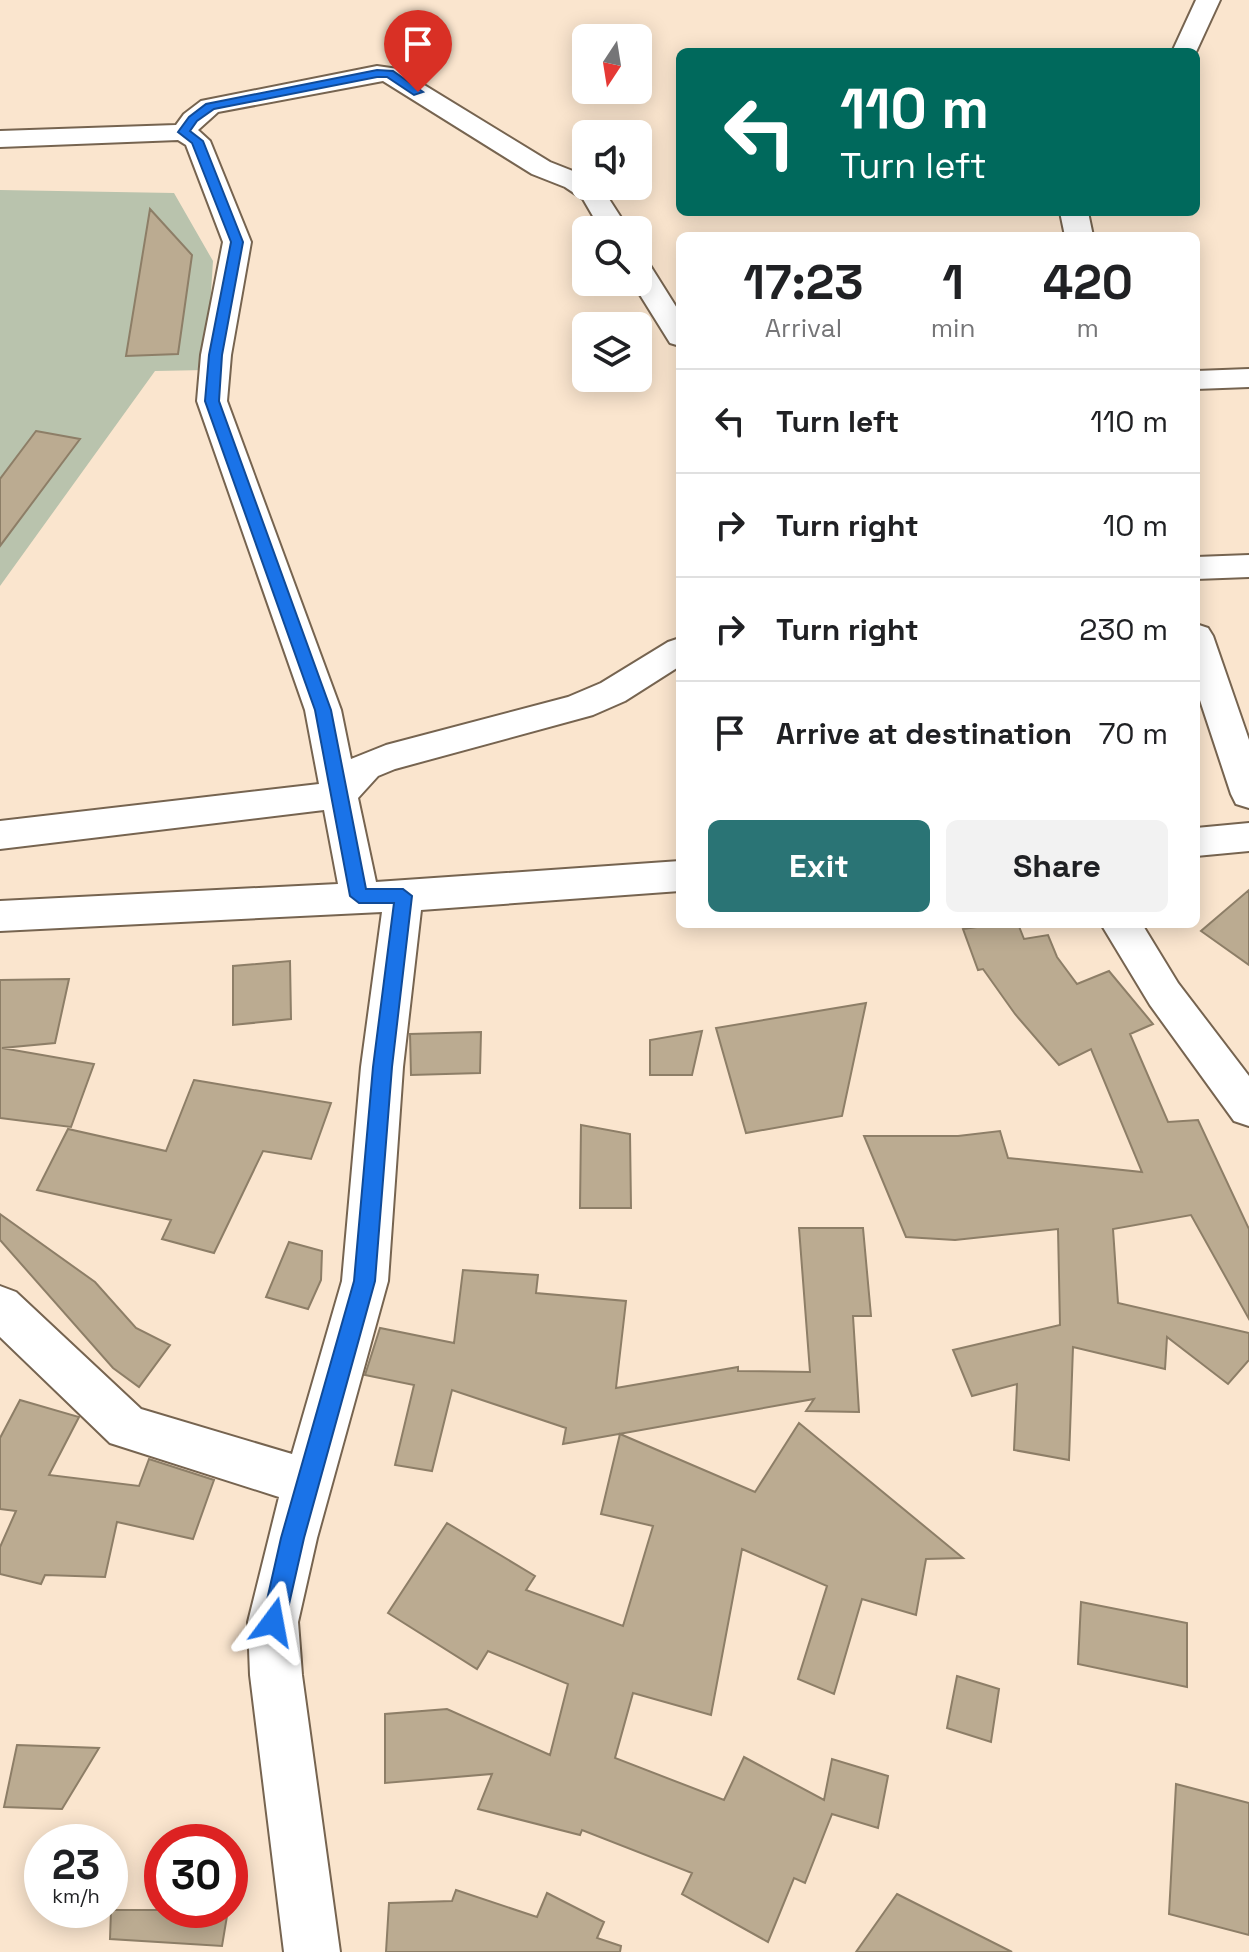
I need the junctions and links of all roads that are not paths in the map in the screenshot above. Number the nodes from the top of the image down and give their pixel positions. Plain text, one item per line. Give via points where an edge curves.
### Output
1 (1208, 0) edge
2 (1186, 48) edge
3 (184, 132) junction
4 (0, 139) edge
5 (606, 216) edge
6 (652, 291) edge
7 (676, 330) edge
8 (1249, 378) edge
9 (1200, 380) edge
10 (1249, 566) edge
11 (1200, 568) edge
12 (1200, 648) edge
13 (676, 653) edge
14 (1249, 794) edge
15 (339, 795) junction
16 (0, 835) edge
17 (1249, 837) edge
18 (1200, 842) edge
19 (676, 876) edge
20 (381, 896) junction
21 (0, 916) edge
22 (1123, 928) edge
23 (1249, 1108) edge
24 (0, 1307) edge
25 (308, 1483) junction
26 (312, 1952) edge

1 - 2 street
3 - 4 street
3 - 5 street via 210,106 389,74 541,168 583,187
3 - 15 street via 197,141 237,242 212,401 323,710
6 - 7 street
8 - 9 street
10 - 11 street
12 - 14 street
13 - 15 street via 580,706 386,758 365,767
15 - 16 street
15 - 20 street
17 - 18 street
19 - 20 street
20 - 21 street
20 - 25 street via 382,1067 365,1281
22 - 23 street via 1164,994
24 - 25 street via 127,1427
25 - 26 street via 273,1622

